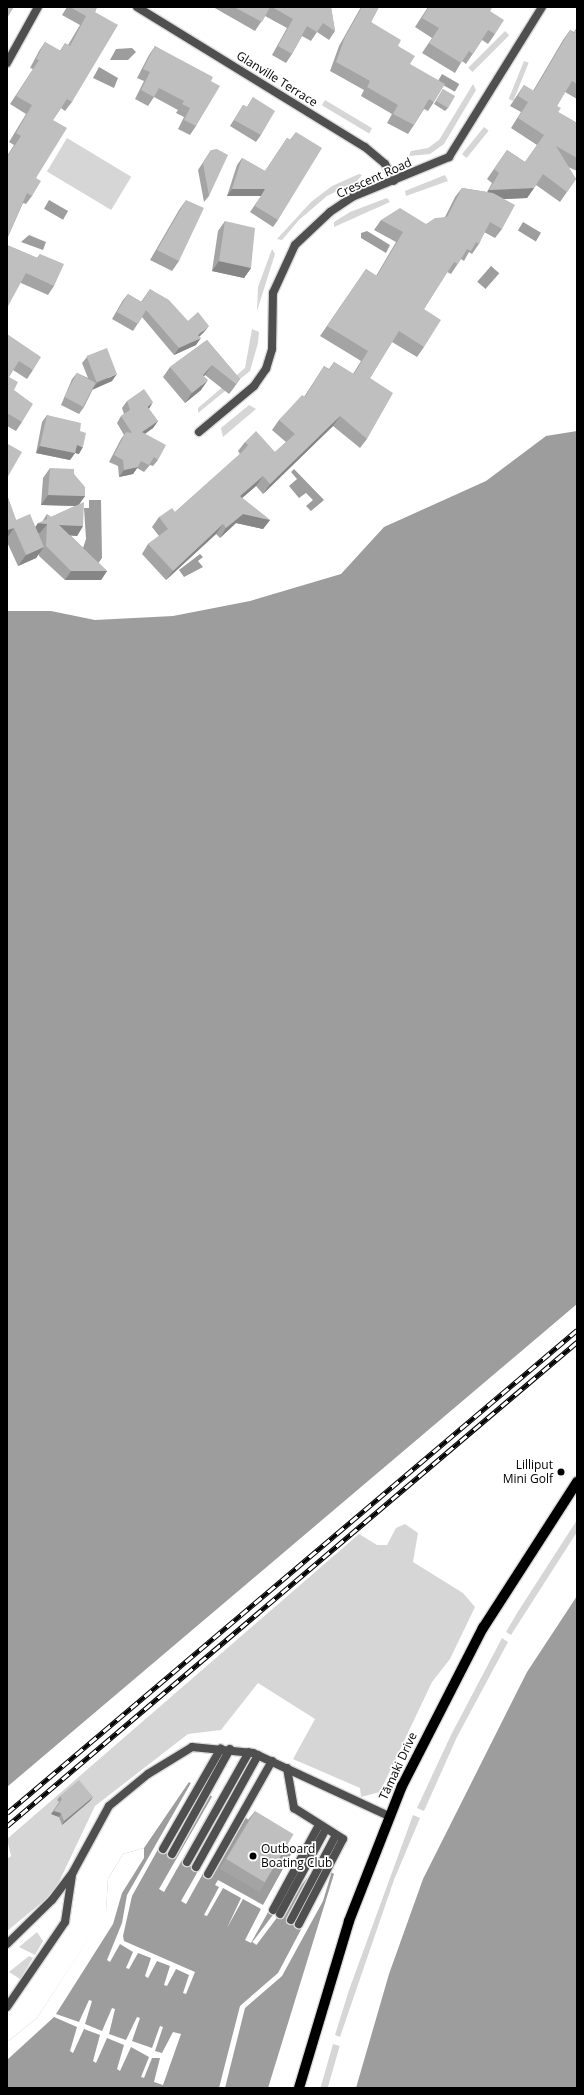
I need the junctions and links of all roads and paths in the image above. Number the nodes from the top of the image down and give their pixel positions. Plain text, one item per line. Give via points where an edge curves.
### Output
1 (38, 7) edge
2 (137, 7) edge
3 (542, 7) edge
4 (7, 63) edge
5 (394, 181) junction
6 (198, 432) dead end
7 (577, 1482) edge
8 (221, 1748) junction
9 (230, 1749) junction
10 (249, 1752) junction
11 (258, 1755) junction
12 (272, 1761) junction
13 (287, 1768) junction
14 (389, 1816) junction
15 (323, 1827) junction
16 (162, 1849) dead end
17 (172, 1854) dead end
18 (187, 1862) dead end
19 (196, 1867) dead end
20 (73, 1872) junction
21 (208, 1874) dead end
22 (276, 1912) dead end
23 (295, 1922) dead end
24 (7, 1944) edge
25 (7, 2007) edge
26 (300, 2088) edge

1 - 4 street
2 - 5 street, Glanville Terrace via 366,147 385,164
3 - 5 street, Crescent Road via 454,152 442,161
5 - 6 street, Crescent Road via 341,204 295,245 273,293 272,349 266,369 254,386
7 - 14 main road, Tāmaki Drive via 483,1628 439,1709
8 - 9 street
8 - 16 street
8 - 20 street via 184,1750 109,1806
9 - 10 street
9 - 17 street
10 - 11 street
10 - 18 street
11 - 12 street
11 - 19 street
12 - 13 street
12 - 21 street
13 - 14 street
13 - 15 street via 294,1808
14 - 26 main road, Tāmaki Drive via 342,1942
15 - 22 street
15 - 23 street via 340,1837
20 - 24 street via 52,1900
20 - 25 street via 65,1922

